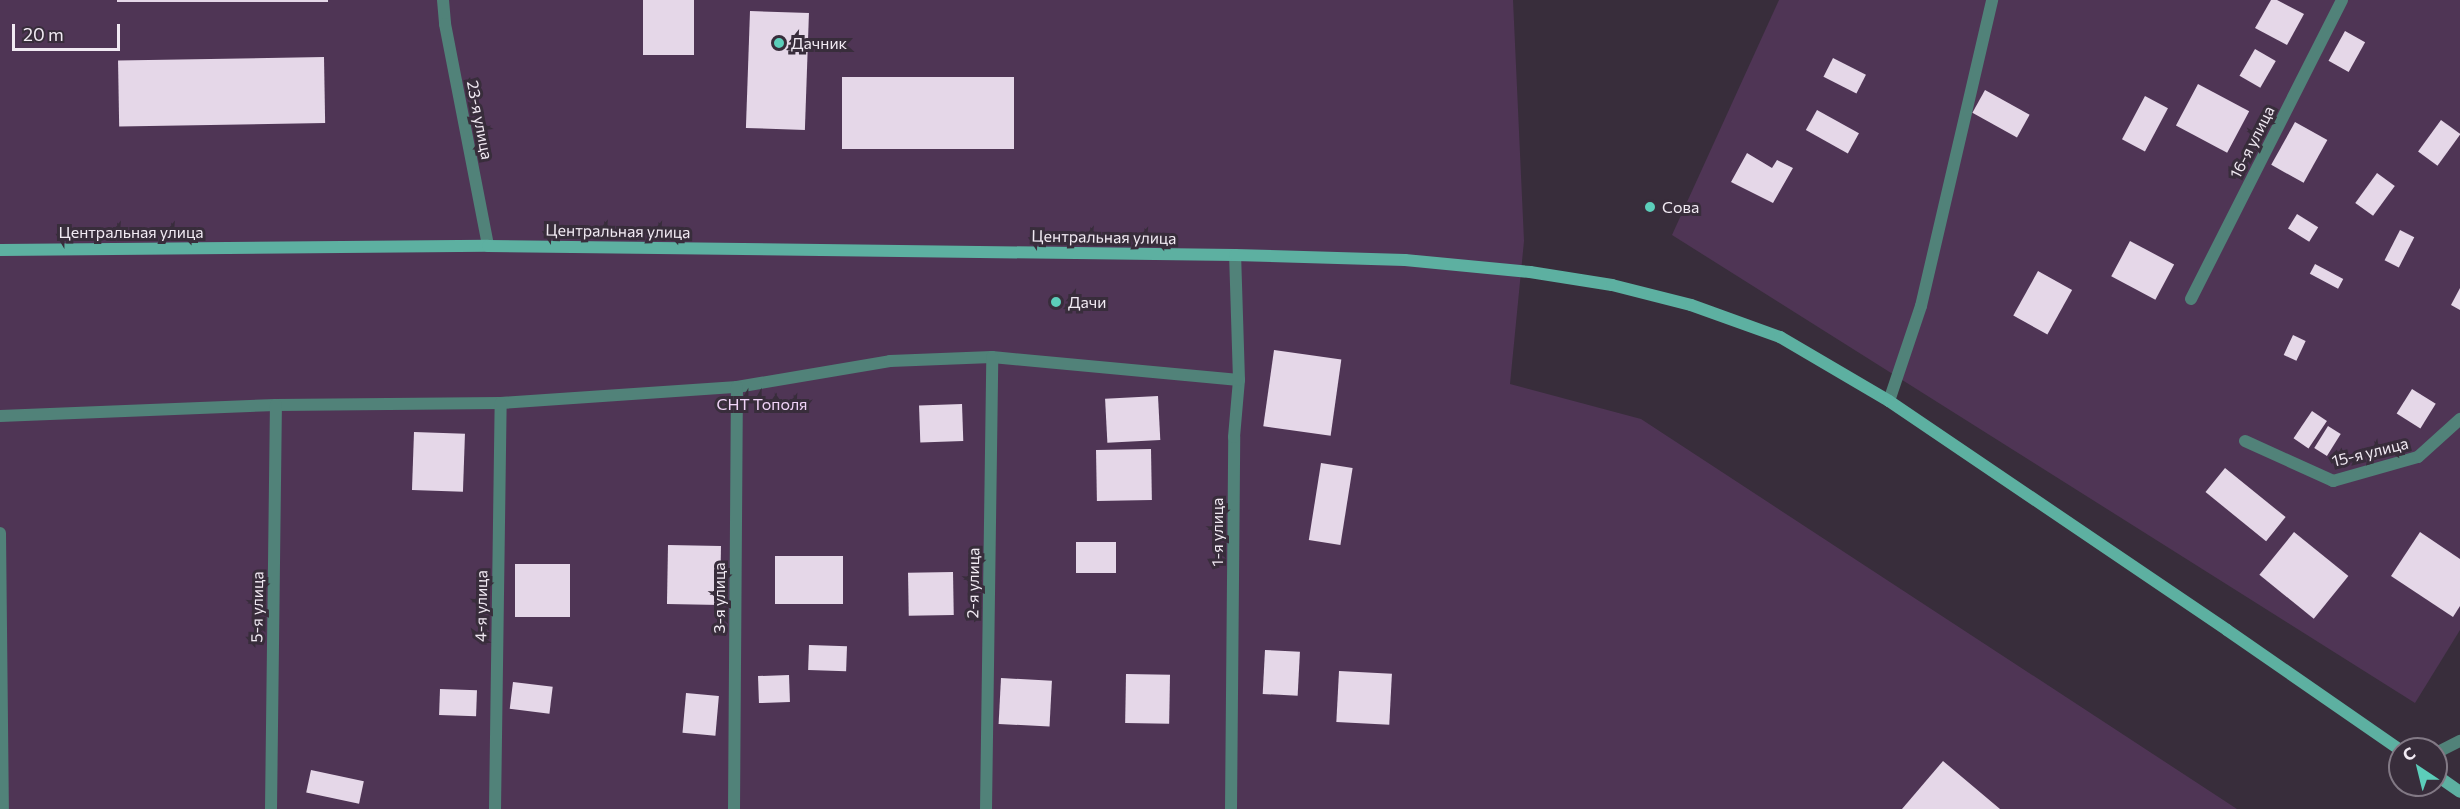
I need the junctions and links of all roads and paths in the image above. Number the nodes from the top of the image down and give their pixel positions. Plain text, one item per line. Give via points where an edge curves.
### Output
1 (443, 0) edge
2 (1992, 0) edge
3 (2342, 0) edge
4 (488, 246) junction
5 (0, 250) edge
6 (1235, 255) junction
7 (2191, 299) dead end
8 (992, 357) junction
9 (1239, 380) junction
10 (737, 387) junction
11 (1889, 401) junction
12 (501, 403) junction
13 (276, 405) junction
14 (0, 416) edge
15 (2460, 419) edge
16 (2245, 441) dead end
17 (0, 533) edge
18 (2388, 742) edge
19 (3, 809) edge
20 (271, 809) edge
21 (495, 809) edge
22 (734, 809) edge
23 (986, 809) edge
24 (1231, 809) edge

1 - 4 street, 23-я улица
2 - 11 street via 1921,306
3 - 7 street, 16-я улица
4 - 5 street, Центральная улица
4 - 6 street, Центральная улица
6 - 9 street, 1-я улица
6 - 11 street, Центральная улица via 1405,260 1530,272 1612,285 1691,305 1780,337
8 - 9 street
8 - 10 street via 890,361
8 - 23 street, 2-я улица
9 - 24 street, 1-я улица via 1234,437
10 - 12 street
10 - 22 street, 3-я улица
11 - 18 street, Центральная улица
12 - 13 street
12 - 21 street, 4-я улица
13 - 14 street
13 - 20 street, 5-я улица
15 - 16 street, 15-я улица via 2418,457 2333,481
17 - 19 street

